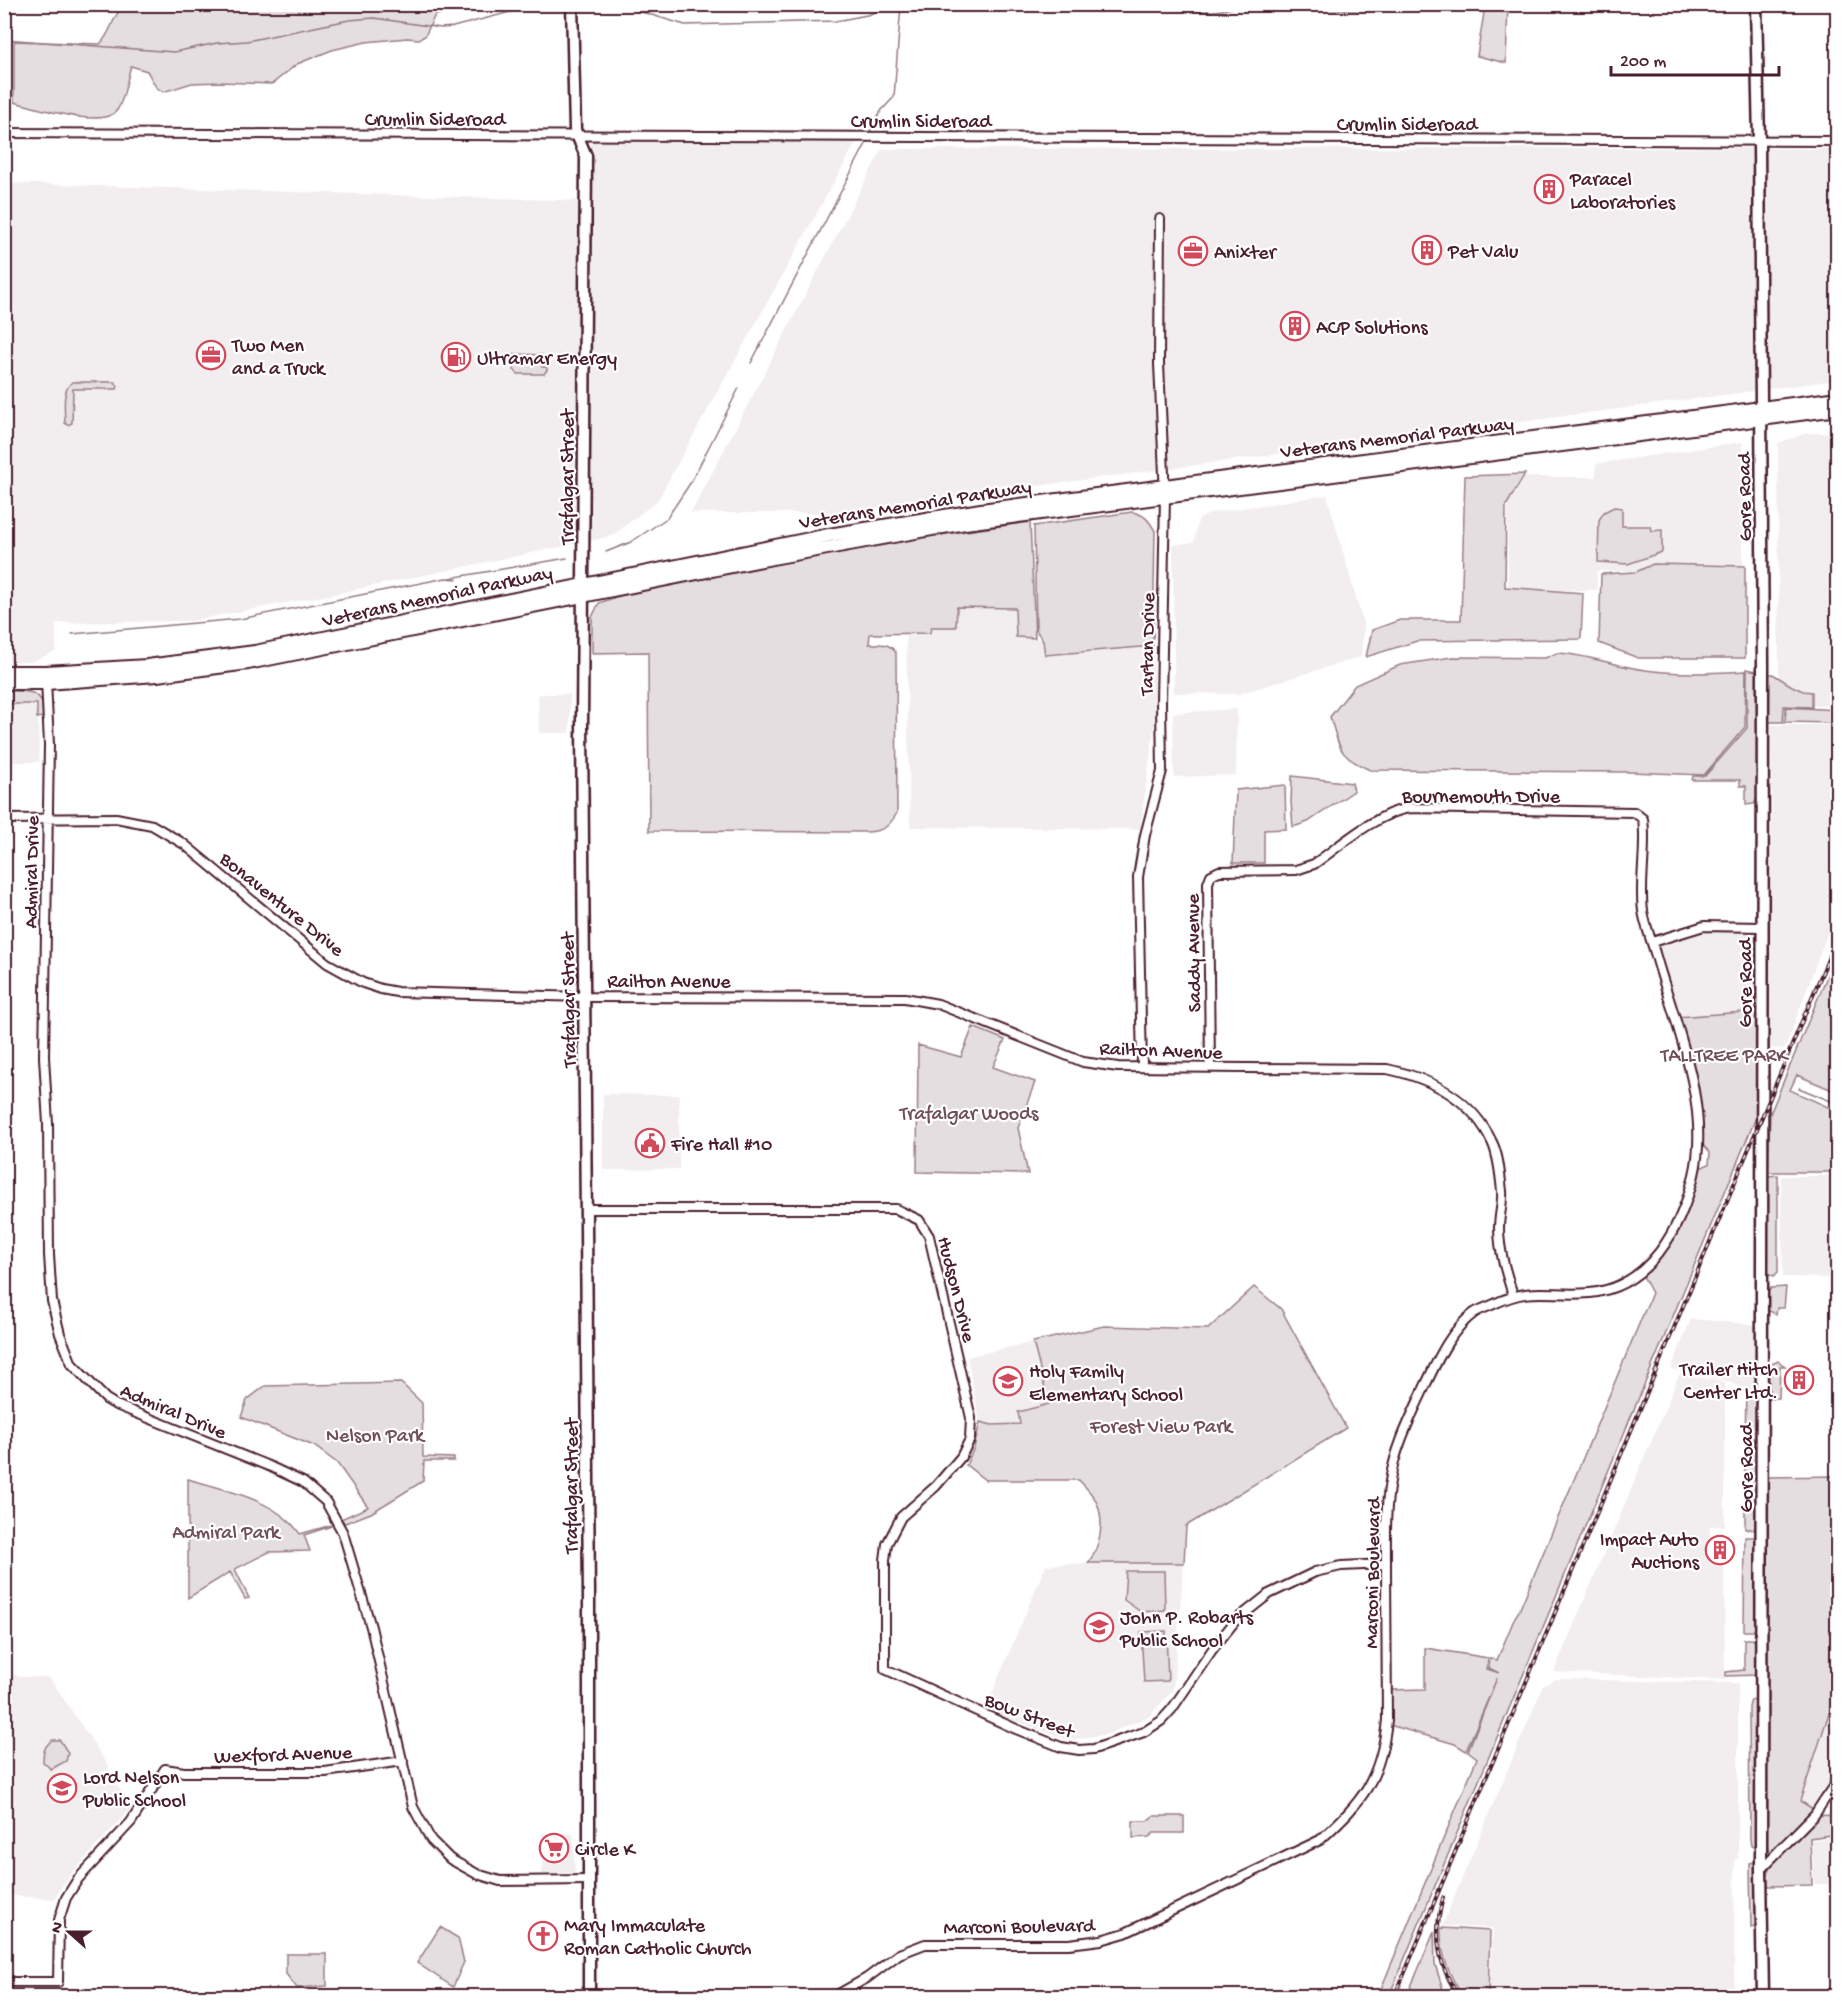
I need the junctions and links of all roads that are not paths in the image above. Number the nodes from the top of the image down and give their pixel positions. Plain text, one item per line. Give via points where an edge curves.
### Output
1 (572, 4) edge
2 (1756, 4) edge
3 (4, 133) edge
4 (577, 135) junction
5 (1759, 141) junction
6 (1838, 141) edge
7 (1160, 219) dead end
8 (1838, 398) edge
9 (1838, 409) edge
10 (1760, 414) junction
11 (1165, 491) junction
12 (584, 591) junction
13 (4, 672) edge
14 (46, 677) junction
15 (4, 683) edge
16 (4, 819) edge
17 (47, 819) junction
18 (1211, 875) joint
19 (1761, 927) junction
20 (1652, 942) junction
21 (585, 997) junction
22 (1142, 1067) junction
23 (1210, 1067) junction
24 (586, 1209) junction
25 (1513, 1295) junction
26 (1386, 1564) junction
27 (885, 1598) joint
28 (403, 1761) junction
29 (1838, 1779) edge
30 (1761, 1869) junction
31 (589, 1880) junction
32 (4, 1982) edge
33 (590, 1996) edge
34 (835, 1996) edge
35 (1763, 1996) edge

1 - 4 main road, Trafalgar Street
2 - 5 main road, Gore Road
3 - 4 street, Crumlin Sideroad
4 - 5 street, Crumlin Sideroad
4 - 12 main road, Trafalgar Street via 586,156
5 - 6 street, Crumlin Sideroad
5 - 10 main road, Gore Road
7 - 11 street, Tartan Drive via 1159,364
8 - 10 highway, Veterans Memorial Parkway
9 - 10 highway, Veterans Memorial Parkway
10 - 11 highway, Veterans Memorial Parkway
10 - 19 main road, Gore Road
11 - 12 highway, Veterans Memorial Parkway via 981,510 829,535
11 - 22 street, Tartan Drive via 1162,771 1138,877
12 - 14 highway, Veterans Memorial Parkway via 255,652
12 - 21 main road, Trafalgar Street
13 - 14 highway, Veterans Memorial Parkway
14 - 15 highway, Veterans Memorial Parkway
14 - 17 street, Admiral Drive
16 - 17 street, Bonaventure Drive
17 - 21 street, Bonaventure Drive via 116,819 152,825 176,837 310,950 363,983 397,992
17 - 28 street, Admiral Drive via 44,1057 51,1284 60,1335 72,1364 116,1406 295,1478 326,1502 343,1533 371,1627
18 - 20 street, Bournemouth Drive via 1219,871 1304,868 1381,818 1402,809 1635,812 1643,819 1643,911
18 - 23 street, Saddy Avenue
19 - 20 street via 1704,926
19 - 30 main road, Gore Road
20 - 25 street, Marconi Boulevard via 1697,1107 1695,1172 1686,1204 1653,1262 1615,1288 1589,1293
21 - 22 street, Railton Avenue via 905,998 938,1004 1083,1062
21 - 24 main road, Trafalgar Street
22 - 23 street, Railton Avenue
23 - 25 street, Railton Avenue via 1387,1069 1421,1078 1459,1099 1493,1143 1498,1161 1501,1258
24 - 27 street, Hudson Drive via 896,1209 919,1220 929,1236 950,1320 971,1418 970,1439 951,1469 901,1517 892,1531 885,1560
24 - 31 main road, Trafalgar Street
25 - 26 street, Marconi Boulevard via 1474,1313 1451,1337 1434,1366 1390,1479
26 - 27 street, Bow Street via 1341,1566 1315,1572 1269,1594 1235,1621 1161,1721 1144,1732 1094,1749 1061,1747 885,1669
26 - 34 street, Marconi Boulevard via 1385,1740 1374,1777 1363,1797 1320,1839 1101,1941 926,1944 899,1954
28 - 31 street, Admiral Drive via 413,1807 431,1840 450,1859 500,1881
28 - 32 street, Wexford Avenue via 325,1772 165,1769 131,1822 78,1879 66,1898 59,1920 58,1982
29 - 30 street via 1815,1814
30 - 35 main road, Gore Road
31 - 33 main road, Trafalgar Street

